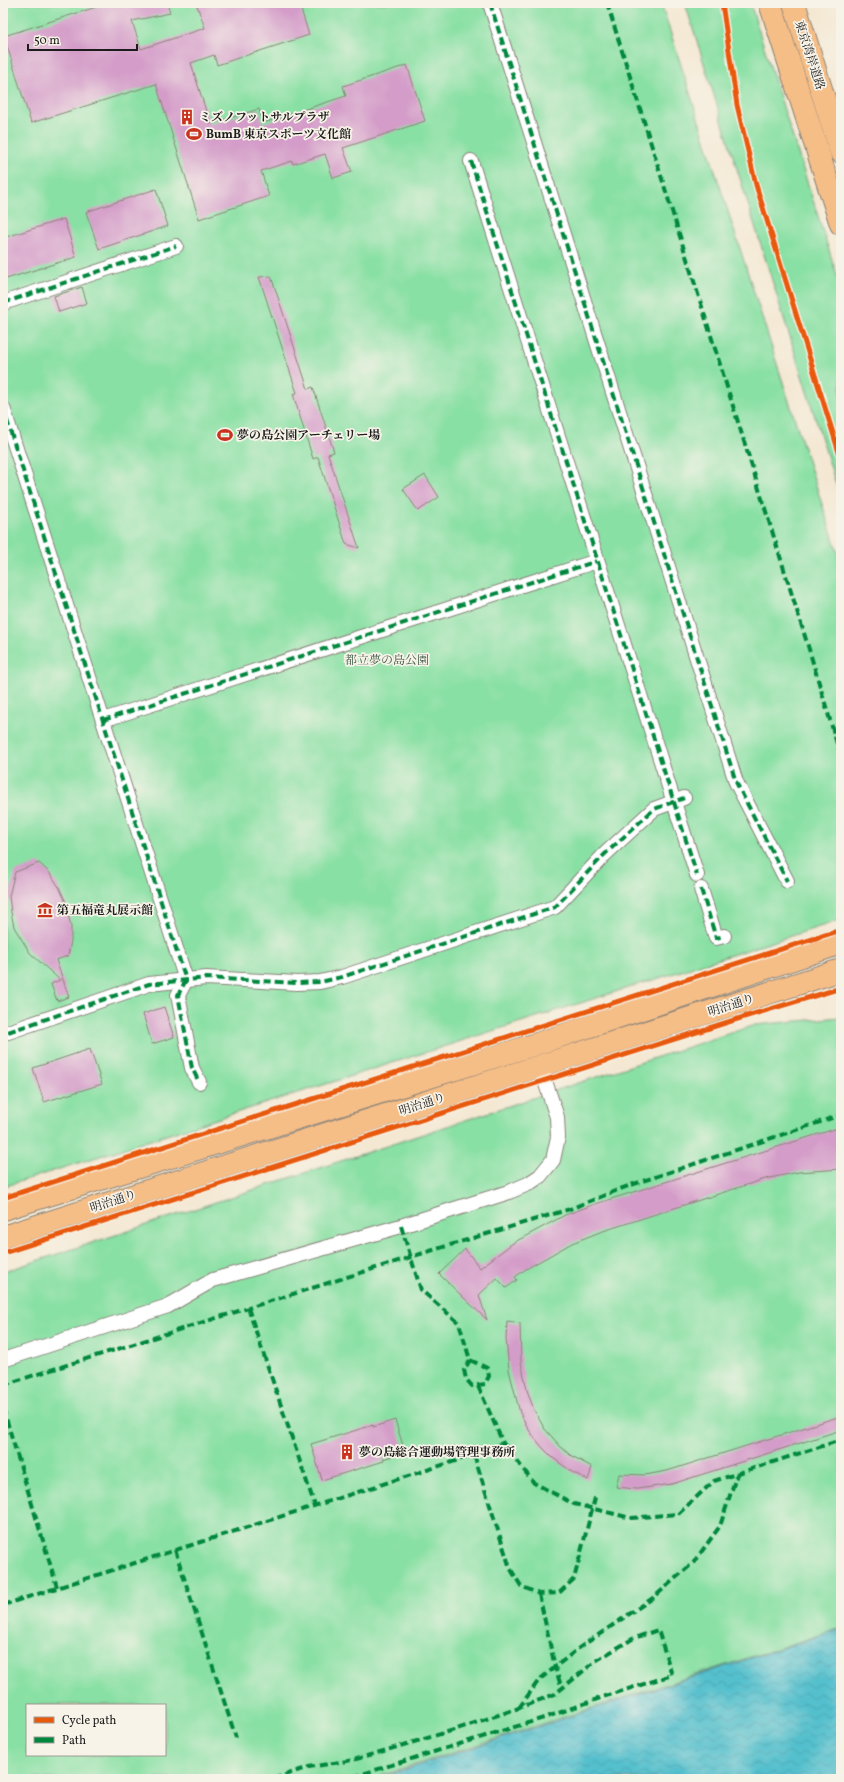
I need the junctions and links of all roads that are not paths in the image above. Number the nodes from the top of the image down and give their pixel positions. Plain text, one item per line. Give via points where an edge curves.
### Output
1 (490, 3) edge
2 (770, 3) edge
3 (794, 3) edge
4 (804, 106) junction
5 (841, 152) edge
6 (471, 161) dead end
7 (841, 168) edge
8 (841, 224) edge
9 (176, 246) dead end
10 (3, 303) edge
11 (3, 408) edge
12 (597, 562) junction
13 (103, 720) junction
14 (679, 799) junction
15 (697, 875) dead end
16 (787, 881) dead end
17 (701, 889) dead end
18 (724, 936) dead end
19 (841, 943) edge
20 (841, 970) edge
21 (186, 980) junction
22 (8, 1032) dead end
23 (540, 1066) junction
24 (199, 1082) dead end
25 (3, 1209) edge
26 (3, 1237) edge
27 (3, 1360) edge

1 - 16 street via 736,782
2 - 4 main road
3 - 5 main road, 東京湾岸道路
4 - 7 main road via 817,123
4 - 8 main road
6 - 12 street
9 - 10 street
11 - 13 street
12 - 13 street
12 - 14 street
13 - 21 street
14 - 15 street
14 - 21 street via 654,809 604,855 555,907 342,978 297,983 206,978
17 - 18 street via 716,938
19 - 25 main road, 明治通り via 533,1045
20 - 23 main road, 明治通り
21 - 22 street via 149,984
21 - 24 street via 178,996 192,1068
23 - 26 main road, 明治通り
23 - 27 street via 557,1117 558,1137 553,1160 540,1176 528,1184 401,1226 212,1280 168,1306

